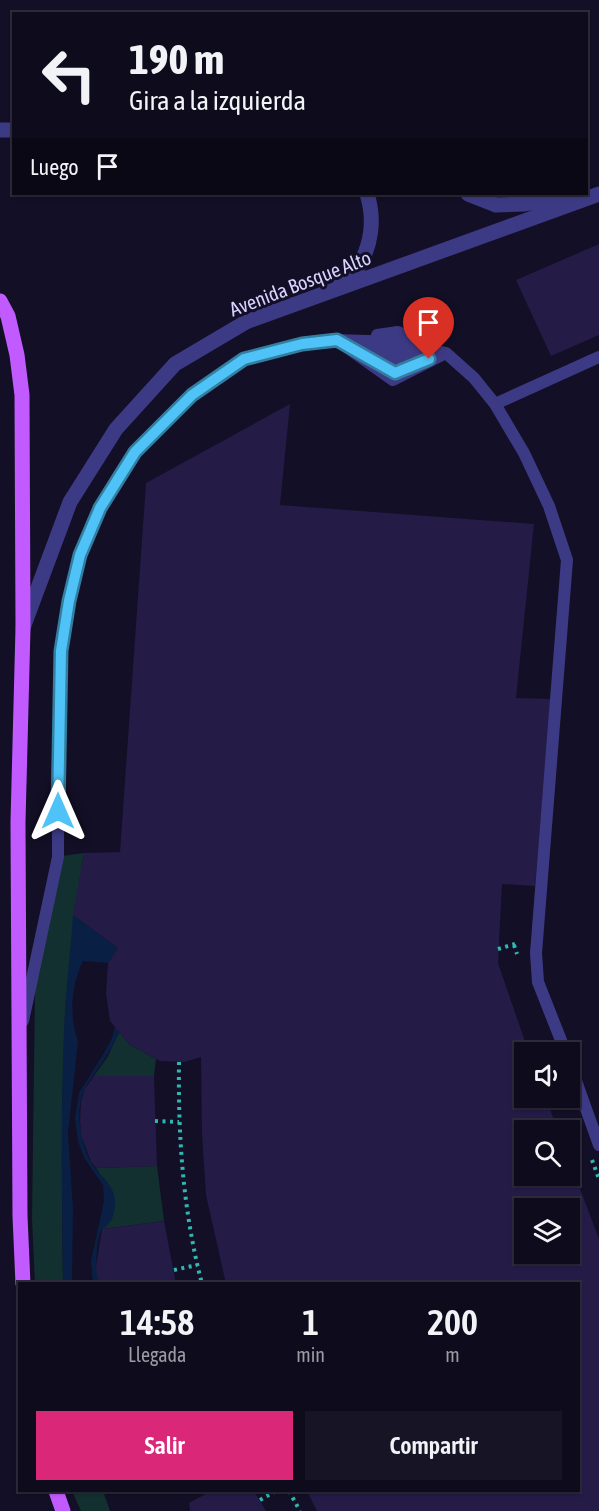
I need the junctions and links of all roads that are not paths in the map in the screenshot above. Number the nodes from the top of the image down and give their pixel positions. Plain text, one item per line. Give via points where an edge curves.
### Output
1 (599, 194) edge
2 (367, 195) edge
3 (471, 195) edge
4 (572, 195) edge
5 (332, 292) junction
6 (0, 301) edge
7 (337, 340) junction
8 (446, 353) junction
9 (599, 357) edge
10 (495, 404) junction
11 (23, 628) junction
12 (20, 1040) junction
13 (562, 1042) edge
14 (580, 1092) edge
15 (599, 1145) edge
16 (23, 1282) edge
17 (56, 1492) edge
18 (63, 1511) edge

1 - 5 street, Avenida Bosque Alto
2 - 5 street via 372,210 370,242 356,270
3 - 4 street via 506,205
5 - 11 street, Avenida Bosque Alto via 246,322 175,364 116,429 70,502
6 - 11 main road via 13,336 22,395
7 - 8 lane via 398,342
7 - 8 lane via 396,364
7 - 12 lane via 302,344 244,359 192,395 135,452 100,508 80,555 61,651 58,857
8 - 10 lane
9 - 10 lane
10 - 13 lane via 549,506 567,560 536,953 538,982
11 - 12 main road via 18,822
12 - 16 main road
14 - 15 lane
17 - 18 main road

